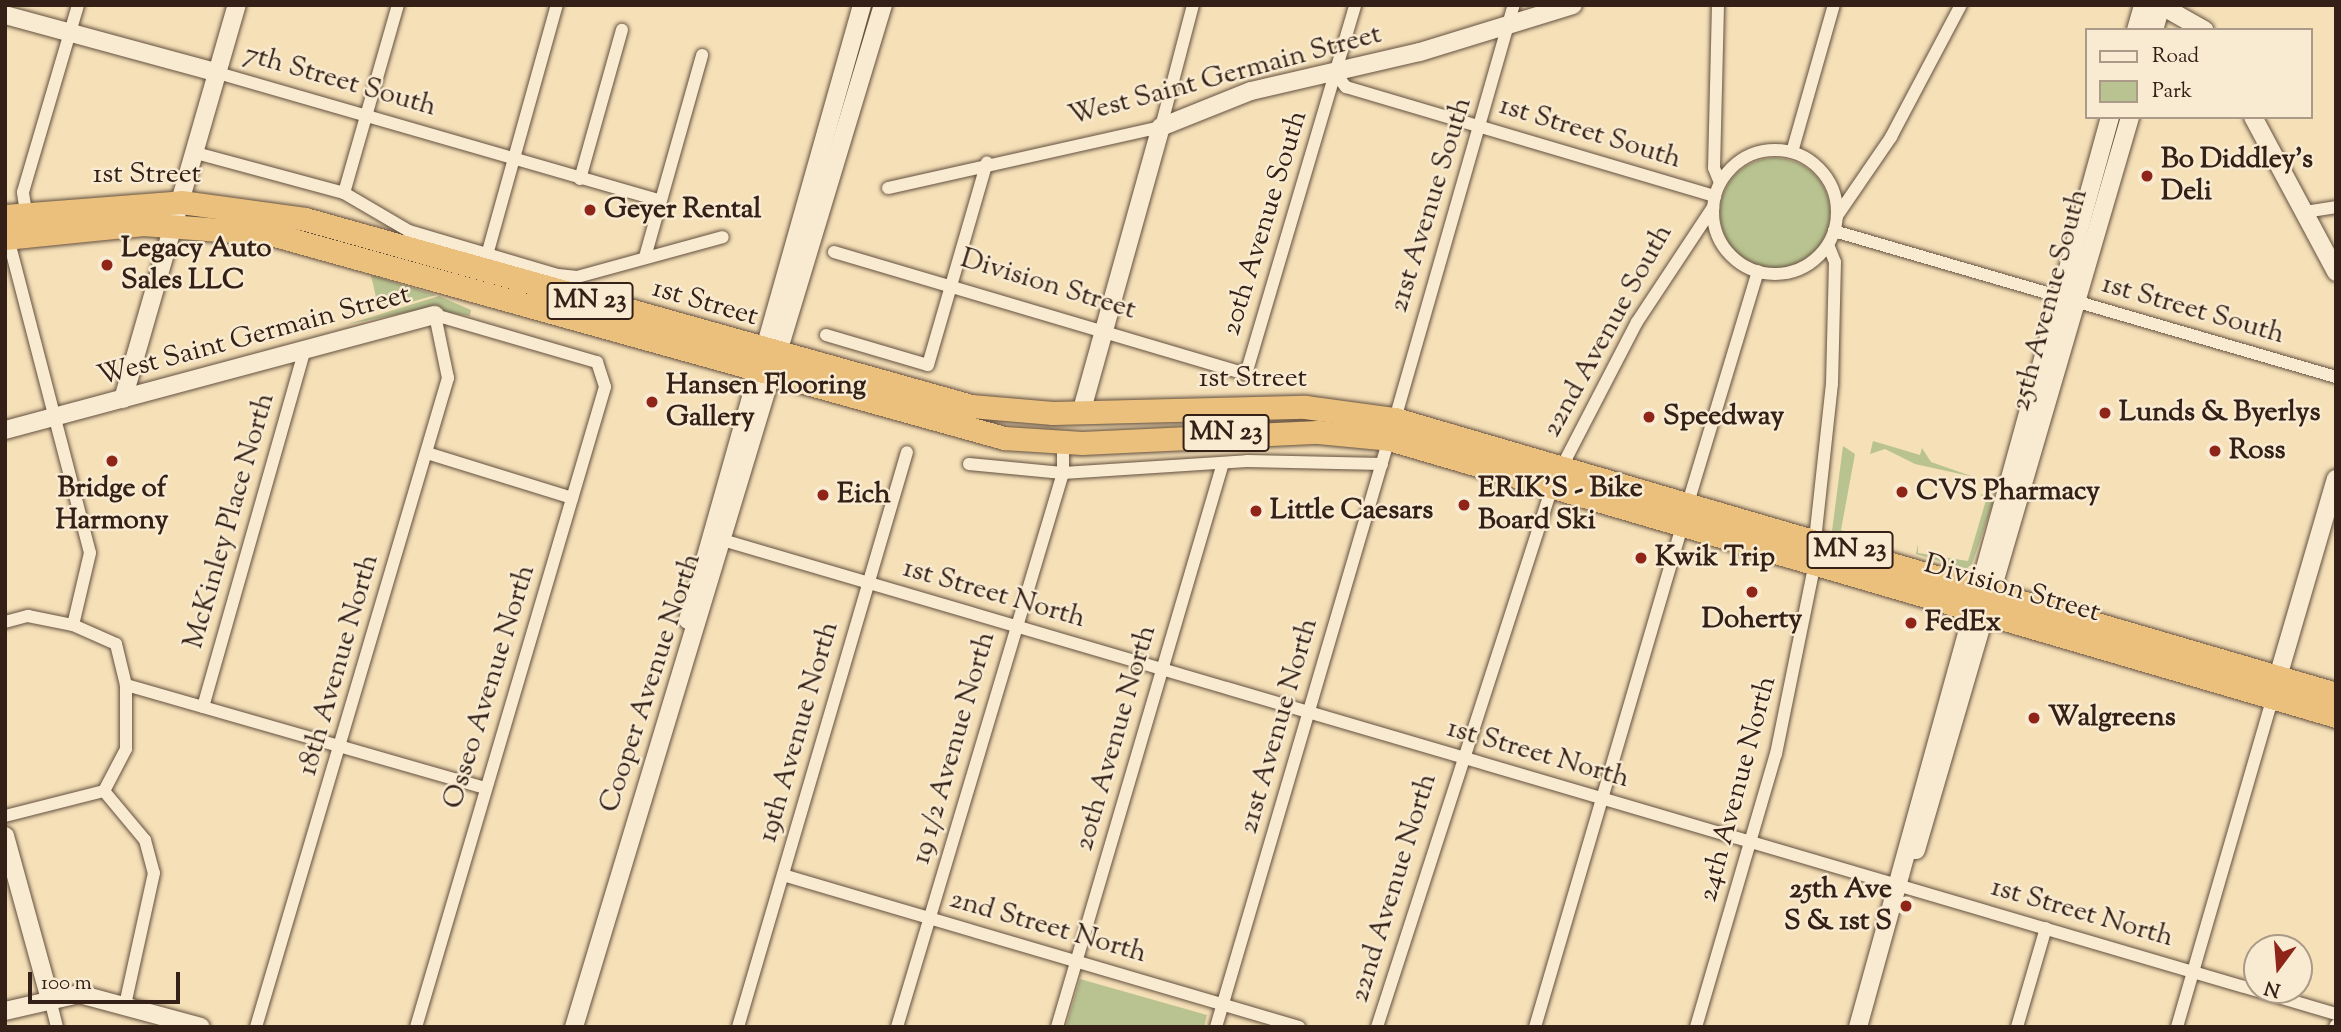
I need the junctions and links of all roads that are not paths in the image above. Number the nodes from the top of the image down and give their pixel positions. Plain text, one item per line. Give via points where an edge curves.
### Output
1 (78, 5) edge
2 (237, 5) edge
3 (398, 5) edge
4 (556, 5) edge
5 (862, 5) edge
6 (883, 5) edge
7 (1193, 5) edge
8 (1355, 5) edge
9 (1573, 5) edge
10 (1718, 5) edge
11 (1834, 5) edge
12 (1961, 5) edge
13 (2143, 5) edge
14 (2160, 5) edge
15 (1511, 14) edge
16 (5, 15) edge
17 (2137, 28) edge
18 (2154, 28) edge
19 (2200, 28) edge
20 (622, 30) dead end
21 (71, 34) junction
22 (702, 55) dead end
23 (1335, 73) junction
24 (218, 74) junction
25 (366, 116) junction
26 (2110, 119) edge
27 (2129, 119) edge
28 (2254, 119) edge
29 (1481, 126) junction
30 (1161, 127) junction
31 (1792, 152) junction
32 (195, 153) junction
33 (512, 158) junction
34 (987, 162) junction
35 (581, 178) junction
36 (888, 188) dead end
37 (344, 193) junction
38 (1716, 195) junction
39 (659, 200) junction
40 (181, 202) junction
41 (2336, 207) edge
42 (2305, 212) junction
43 (1837, 216) junction
44 (173, 224) junction
45 (11, 226) edge
46 (1835, 231) junction
47 (723, 237) dead end
48 (1828, 245) junction
49 (834, 252) dead end
50 (487, 255) junction
51 (645, 257) junction
52 (1758, 271) junction
53 (2336, 272) edge
54 (951, 287) junction
55 (2066, 299) junction
56 (435, 315) junction
57 (1099, 331) junction
58 (826, 335) dead end
59 (305, 350) junction
60 (597, 362) joint
61 (768, 364) junction
62 (1246, 374) joint
63 (2336, 377) edge
64 (123, 398) junction
65 (1082, 413) junction
66 (56, 417) junction
67 (1392, 429) junction
68 (5, 430) edge
69 (1063, 443) junction
70 (907, 452) dead end
71 (427, 453) junction
72 (1223, 463) junction
73 (969, 464) dead end
74 (1382, 464) junction
75 (1063, 473) junction
76 (1557, 475) junction
77 (2336, 479) edge
78 (572, 498) junction
79 (1686, 513) junction
80 (726, 541) junction
81 (1815, 551) junction
82 (869, 583) junction
83 (1983, 600) junction
84 (5, 622) edge
85 (74, 625) junction
86 (1015, 626) junction
87 (679, 664) junction
88 (1162, 669) junction
89 (126, 685) junction
90 (2275, 687) junction
91 (2336, 694) edge
92 (203, 707) junction
93 (1309, 712) junction
94 (2336, 716) edge
95 (340, 748) junction
96 (1460, 757) junction
97 (485, 788) junction
98 (104, 791) junction
99 (1602, 798) junction
100 (5, 816) edge
101 (5, 836) edge
102 (1750, 842) junction
103 (783, 875) junction
104 (1899, 885) junction
105 (929, 918) junction
106 (2046, 928) junction
107 (1076, 961) junction
108 (2194, 972) junction
109 (50, 999) junction
110 (1223, 1004) junction
111 (125, 1005) junction
112 (5, 1011) edge
113 (2336, 1014) edge
114 (57, 1027) edge
115 (201, 1027) edge
116 (256, 1027) edge
117 (416, 1027) edge
118 (574, 1027) edge
119 (738, 1027) edge
120 (897, 1027) edge
121 (1057, 1027) edge
122 (1216, 1027) edge
123 (1299, 1027) edge
124 (1377, 1027) edge
125 (1535, 1027) edge
126 (1696, 1027) edge
127 (1858, 1027) edge
128 (2017, 1027) edge
129 (2178, 1027) edge

1 - 21 street
2 - 24 street
3 - 25 street
4 - 33 street
5 - 61 street
6 - 61 street
7 - 30 street
8 - 23 street, 20th Avenue South
9 - 15 street, West Saint Germain Street
10 - 38 street
11 - 31 street
12 - 43 street via 1891,137
13 - 17 street
14 - 18 street
14 - 19 street
15 - 23 street, West Saint Germain Street
15 - 29 street, 21st Avenue South
16 - 21 street, 7th Street South
20 - 35 street
21 - 24 street, 7th Street South
21 - 45 street
22 - 39 street
23 - 29 street, 1st Street South via 1346,86
23 - 30 street, West Saint Germain Street via 1251,91
23 - 62 street, 20th Avenue South
24 - 25 street, 7th Street South
24 - 32 street
25 - 33 street, 7th Street South
25 - 37 street
26 - 55 street, 25th Avenue South
27 - 55 street, 25th Avenue South
28 - 42 street
29 - 38 street, 1st Street South
29 - 67 street, 21st Avenue South
30 - 34 street, West Saint Germain Street
30 - 57 street
31 - 38 street via 1751,155
31 - 43 street via 1826,176
32 - 37 street
32 - 40 street
33 - 35 street, 7th Street South
33 - 50 street
34 - 36 street, West Saint Germain Street
34 - 54 street
35 - 39 street, 7th Street South
37 - 50 street via 409,231
38 - 52 street via 1724,247
38 - 76 street, 22nd Avenue South via 1672,263
39 - 51 street
40 - 44 street
40 - 45 highway, 1st Street / MN 23
40 - 61 highway, 1st Street / MN 23 via 331,225
41 - 42 street
42 - 53 street
43 - 46 street
44 - 45 highway, 1st Street / MN 23
44 - 61 highway, 1st Street / MN 23 via 305,241
44 - 64 street
45 - 66 street
46 - 48 street
46 - 55 street, 1st Street South
47 - 51 street
48 - 52 street via 1797,270
48 - 81 street, 24th Avenue North via 1835,262 1832,384
49 - 54 street, Division Street
50 - 51 street via 577,277
52 - 79 street
54 - 57 street, Division Street
54 - 58 street via 928,365
55 - 63 street, 1st Street South
55 - 83 street, 25th Avenue South
56 - 59 street, West Saint Germain Street
56 - 60 street, West Saint Germain Street
56 - 71 street, 18th Avenue North via 448,378
57 - 62 street, Division Street
57 - 65 street
59 - 64 street, West Saint Germain Street
59 - 92 street, McKinley Place North
60 - 78 street, Osseo Avenue North via 605,387
61 - 65 highway, 1st Street / MN 23 via 942,401
61 - 69 highway, 1st Street / MN 23 via 953,428
61 - 80 street, Cooper Avenue North
61 - 87 street
64 - 66 street, West Saint Germain Street
65 - 67 highway, 1st Street / MN 23 via 1271,406
66 - 68 street, West Saint Germain Street
66 - 85 street via 90,553
67 - 69 highway, 1st Street / MN 23
67 - 74 street, 21st Avenue North
67 - 76 highway, Division Street / MN 23
69 - 75 street, 19 1/2 Avenue North
70 - 82 street, 19th Avenue North
71 - 78 street
71 - 95 street, 18th Avenue North
72 - 74 street
72 - 75 street
72 - 88 street, 20th Avenue North
73 - 75 street
74 - 93 street, 21st Avenue North
75 - 86 street, 19 1/2 Avenue North
76 - 79 highway, Division Street / MN 23
76 - 96 street, 22nd Avenue North
77 - 90 street
78 - 97 street, Osseo Avenue North
79 - 81 highway, Division Street / MN 23
79 - 99 street
80 - 82 street, 1st Street North
80 - 87 street, Cooper Avenue North
81 - 83 highway, Division Street / MN 23
81 - 102 street, 24th Avenue North via 1797,670
82 - 86 street, 1st Street North
82 - 103 street, 19th Avenue North
83 - 90 highway, Division Street / MN 23
83 - 104 street, 25th Avenue South via 1928,817
84 - 85 street via 28,616
85 - 89 street via 116,644
86 - 88 street, 1st Street North
86 - 105 street, 19 1/2 Avenue North
87 - 118 street, Cooper Avenue North
88 - 93 street, 1st Street North
88 - 107 street, 20th Avenue North
89 - 92 street
89 - 98 street via 126,749
90 - 91 highway, Division Street / MN 23
90 - 94 highway, Division Street / MN 23
90 - 108 street
92 - 95 street
93 - 96 street, 1st Street North
93 - 110 street, 21st Avenue North
95 - 97 street
95 - 116 street, 18th Avenue North
96 - 99 street, 1st Street North
96 - 124 street, 22nd Avenue North
97 - 117 street, Osseo Avenue North
98 - 100 street
98 - 111 street via 145,840 154,873
99 - 102 street, 1st Street North
99 - 125 street
101 - 109 street
102 - 104 street, 1st Street North
102 - 126 street, 24th Avenue North
103 - 105 street, 2nd Street North
103 - 119 street, 19th Avenue North
104 - 106 street, 1st Street North
104 - 127 street, 25th Avenue South
105 - 107 street, 2nd Street North
105 - 120 street, 19 1/2 Avenue North
106 - 108 street, 1st Street North
106 - 128 street
107 - 110 street, 2nd Street North
107 - 121 street, 20th Avenue North
108 - 113 street, 1st Street North
108 - 129 street
109 - 111 street via 79,994
109 - 112 street
109 - 114 street
110 - 122 street, 21st Avenue North
110 - 123 street, 2nd Street North
111 - 115 street

